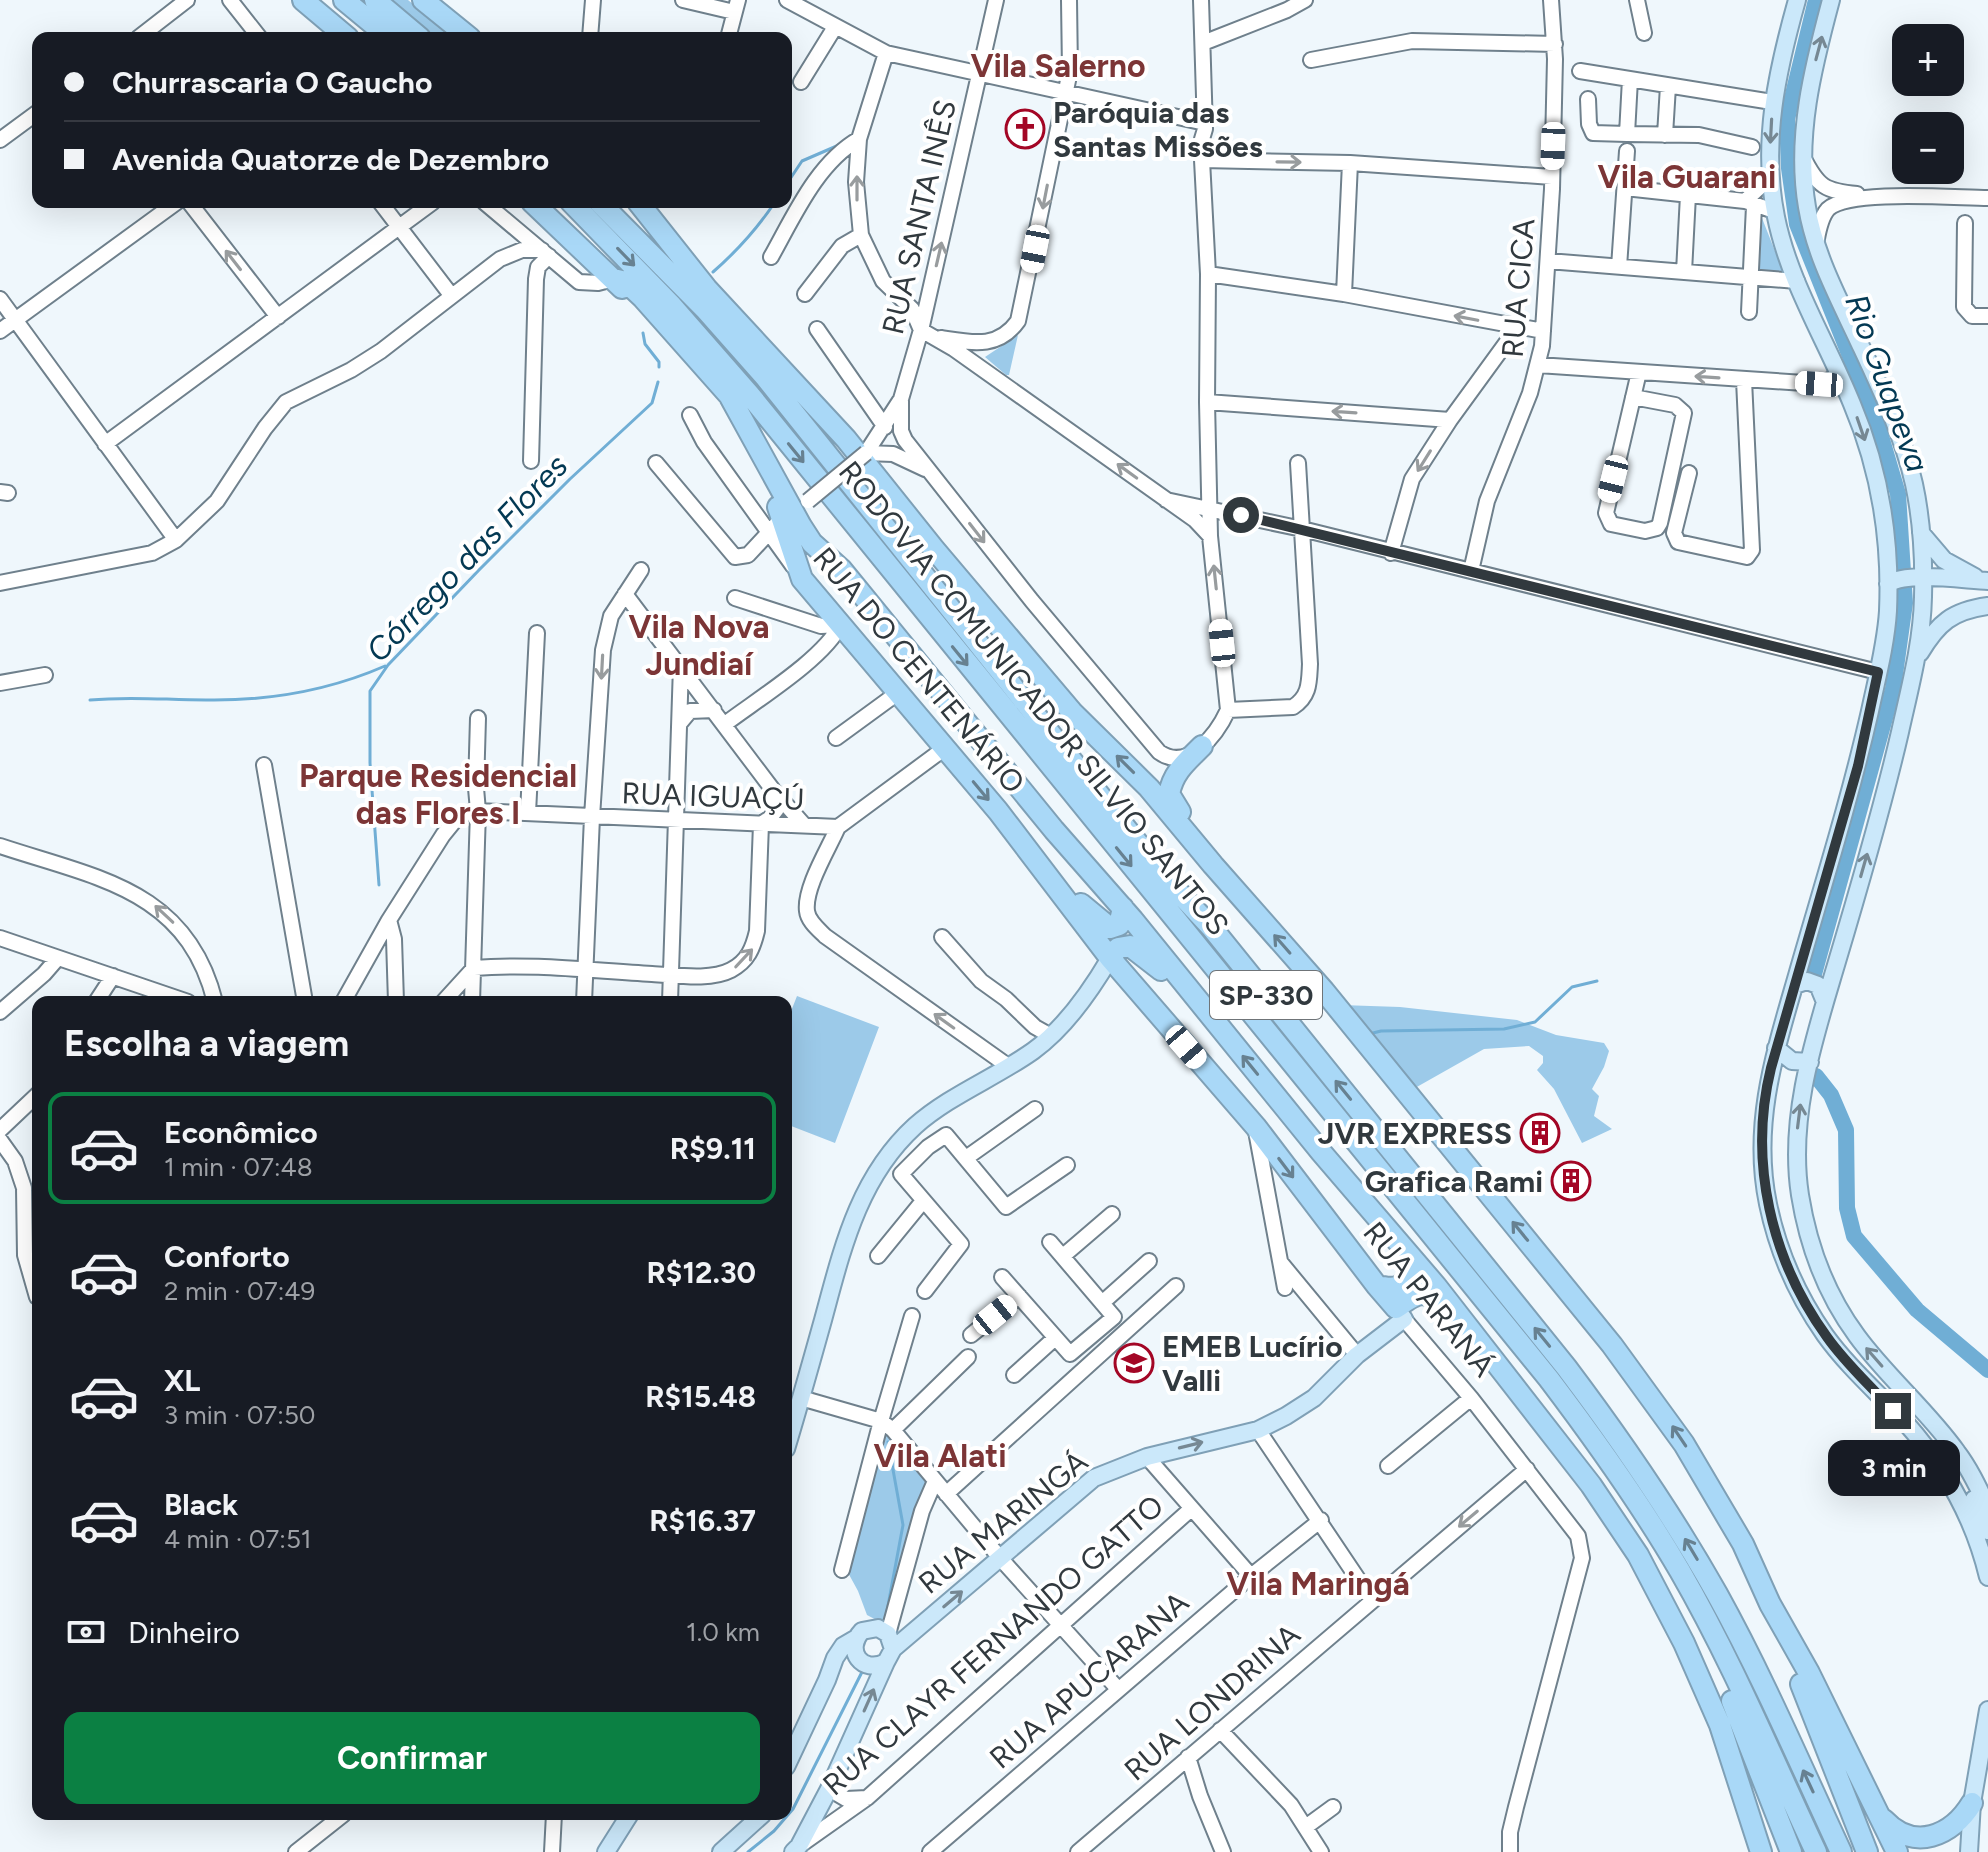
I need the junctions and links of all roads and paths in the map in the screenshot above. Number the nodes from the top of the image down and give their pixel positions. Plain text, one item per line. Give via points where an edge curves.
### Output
1 (187, 0) edge
2 (230, 0) edge
3 (303, 0) edge
4 (344, 0) edge
5 (375, 0) edge
6 (423, 0) edge
7 (593, 0) edge
8 (683, 0) edge
9 (787, 0) edge
10 (996, 0) edge
11 (1069, 0) edge
12 (1201, 0) edge
13 (1305, 0) edge
14 (1551, 0) edge
15 (1637, 0) edge
16 (1797, 0) edge
17 (1831, 0) edge
18 (736, 6) edge
19 (835, 27) junction
20 (146, 32) edge
21 (255, 32) edge
22 (341, 32) edge
23 (383, 32) edge
24 (413, 32) edge
25 (463, 32) edge
26 (590, 32) edge
27 (730, 32) edge
28 (1644, 33) dead end
29 (1203, 43) junction
30 (1555, 44) junction
31 (886, 53) junction
32 (1311, 60) dead end
33 (1580, 71) dead end
34 (979, 74) junction
35 (1630, 79) junction
36 (801, 82) dead end
37 (1668, 86) junction
38 (1066, 93) junction
39 (1588, 99) dead end
40 (1772, 102) junction
41 (32, 116) edge
42 (1205, 126) junction
43 (1627, 134) junction
44 (1665, 135) junction
45 (859, 139) junction
46 (0, 140) edge
47 (1752, 147) dead end
48 (1627, 151) dead end
49 (1803, 156) junction
50 (1206, 160) junction
51 (1350, 163) junction
52 (1770, 172) junction
53 (1552, 177) junction
54 (1625, 188) junction
55 (1688, 195) junction
56 (1869, 197) junction
57 (1988, 198) edge
58 (1749, 204) junction
59 (169, 208) edge
60 (194, 208) edge
61 (384, 208) edge
62 (425, 208) edge
63 (492, 208) edge
64 (538, 208) edge
65 (577, 208) edge
66 (605, 208) edge
67 (625, 208) edge
68 (643, 208) edge
69 (1774, 211) junction
70 (503, 216) junction
71 (1965, 223) dead end
72 (398, 228) junction
73 (861, 235) junction
74 (1816, 245) junction
75 (546, 253) junction
76 (771, 257) dead end
77 (500, 259) junction
78 (1548, 261) junction
79 (1619, 267) junction
80 (1684, 272) junction
81 (1208, 274) junction
82 (1750, 278) junction
83 (613, 279) junction
84 (1797, 281) junction
85 (805, 294) dead end
86 (1344, 294) junction
87 (451, 295) junction
88 (0, 299) edge
89 (705, 309) junction
90 (1749, 312) dead end
91 (1988, 316) edge
92 (278, 317) junction
93 (16, 320) junction
94 (1517, 328) junction
95 (817, 329) dead end
96 (921, 330) junction
97 (0, 331) edge
98 (1543, 331) junction
99 (936, 337) junction
100 (1538, 365) junction
101 (1639, 372) junction
102 (1839, 376) junction
103 (1744, 380) junction
104 (1633, 397) junction
105 (901, 399) junction
106 (1207, 402) junction
107 (690, 415) dead end
108 (1450, 420) junction
109 (885, 427) junction
110 (105, 444) junction
111 (866, 453) junction
112 (531, 461) dead end
113 (656, 463) dead end
114 (1298, 463) dead end
115 (929, 471) junction
116 (1689, 473) dead end
117 (1166, 500) junction
118 (1210, 508) junction
119 (796, 513) junction
120 (1302, 529) junction
121 (1921, 533) junction
122 (769, 534) junction
123 (1210, 536) junction
124 (176, 540) junction
125 (1391, 553) junction
126 (641, 570) dead end
127 (1471, 571) junction
128 (802, 579) junction
129 (1905, 580) junction
130 (1986, 581) edge
131 (0, 583) edge
132 (625, 594) junction
133 (735, 598) dead end
134 (867, 603) junction
135 (1988, 606) edge
136 (840, 625) junction
137 (537, 633) dead end
138 (1917, 658) junction
139 (681, 666) junction
140 (1878, 672) junction
141 (45, 675) dead end
142 (0, 683) edge
143 (899, 692) junction
144 (714, 710) junction
145 (1228, 710) junction
146 (478, 718) dead end
147 (680, 723) junction
148 (725, 724) junction
149 (836, 738) dead end
150 (1202, 746) junction
151 (945, 748) junction
152 (264, 765) dead end
153 (773, 790) junction
154 (478, 811) junction
155 (528, 813) junction
156 (592, 817) junction
157 (677, 820) junction
158 (761, 824) junction
159 (804, 825) junction
160 (838, 827) junction
161 (0, 846) edge
162 (1033, 856) junction
163 (1213, 865) junction
164 (1123, 908) junction
165 (389, 920) junction
166 (942, 937) dead end
167 (0, 938) edge
168 (1110, 958) junction
169 (57, 959) junction
170 (474, 968) junction
171 (586, 971) junction
172 (672, 975) junction
173 (113, 976) junction
174 (209, 977) junction
175 (1795, 985) junction
176 (100, 996) edge
177 (171, 996) edge
178 (203, 996) edge
179 (214, 996) edge
180 (304, 996) edge
181 (346, 996) edge
182 (396, 996) edge
183 (448, 996) edge
184 (472, 996) edge
185 (584, 996) edge
186 (670, 996) edge
187 (1825, 1002) junction
188 (0, 1012) edge
189 (1213, 1020) junction
190 (1051, 1036) junction
191 (1776, 1048) junction
192 (1810, 1062) junction
193 (1008, 1066) junction
194 (32, 1100) edge
195 (1035, 1109) dead end
196 (1256, 1127) junction
197 (0, 1130) edge
198 (909, 1133) junction
199 (0, 1140) edge
200 (928, 1147) junction
201 (915, 1158) junction
202 (966, 1158) junction
203 (1067, 1165) dead end
204 (923, 1201) junction
205 (1112, 1214) dead end
206 (1390, 1232) junction
207 (1050, 1242) dead end
208 (878, 1256) dead end
209 (1063, 1256) junction
210 (1149, 1261) dead end
211 (1280, 1262) junction
212 (1411, 1268) junction
213 (1002, 1277) dead end
214 (32, 1280) edge
215 (1176, 1286) dead end
216 (1377, 1286) junction
217 (1285, 1288) dead end
218 (925, 1291) dead end
219 (1414, 1295) junction
220 (1019, 1296) junction
221 (1446, 1302) junction
222 (1102, 1303) junction
223 (1400, 1314) junction
224 (912, 1316) dead end
225 (1101, 1329) junction
226 (971, 1335) dead end
227 (1055, 1338) junction
228 (1087, 1342) junction
229 (1113, 1344) junction
230 (1100, 1355) junction
231 (1357, 1355) junction
232 (968, 1357) dead end
233 (1014, 1375) dead end
234 (801, 1398) junction
235 (1471, 1398) junction
236 (1893, 1411) junction
237 (887, 1426) junction
238 (792, 1429) edge
239 (1258, 1430) junction
240 (1956, 1451) junction
241 (1155, 1455) junction
242 (1388, 1466) dead end
243 (1527, 1469) junction
244 (935, 1481) junction
245 (1953, 1488) junction
246 (946, 1494) junction
247 (1988, 1508) edge
248 (1191, 1509) junction
249 (1321, 1520) junction
250 (1988, 1531) edge
251 (1001, 1559) junction
252 (842, 1570) dead end
253 (1251, 1576) junction
254 (1988, 1577) edge
255 (1372, 1600) junction
256 (1770, 1604) junction
257 (1060, 1624) junction
258 (1709, 1628) junction
259 (855, 1639) junction
260 (889, 1648) junction
261 (858, 1659) junction
262 (827, 1680) junction
263 (1118, 1689) junction
264 (1988, 1710) edge
265 (1220, 1730) junction
266 (792, 1754) edge
267 (1188, 1757) junction
268 (829, 1789) junction
269 (867, 1798) junction
270 (1972, 1803) junction
271 (1333, 1807) dead end
272 (1876, 1811) junction
273 (336, 1820) edge
274 (554, 1820) edge
275 (626, 1820) edge
276 (756, 1820) edge
277 (1307, 1826) junction
278 (796, 1849) edge
279 (1219, 1850) edge
280 (296, 1852) edge
281 (552, 1852) edge
282 (606, 1852) edge
283 (721, 1852) edge
284 (930, 1852) edge
285 (1078, 1852) edge
286 (1321, 1852) edge
287 (1510, 1852) edge
288 (1761, 1852) edge
289 (1791, 1852) edge
290 (1816, 1852) edge
291 (1841, 1852) edge
292 (1867, 1852) edge
293 (1897, 1852) edge
294 (1969, 1852) edge

1 - 20 street
2 - 21 street
3 - 22 highway
4 - 23 highway
5 - 24 highway
6 - 25 highway
7 - 26 street
8 - 18 street
9 - 19 street
10 - 34 street, RUA SANTA INÊS
11 - 38 street
12 - 29 street
13 - 29 street
14 - 30 street, RUA CICA
15 - 28 street
16 - 40 main road
49 -> 17 main road via 1809,91
18 - 27 street
19 - 31 street
19 - 36 street
29 - 42 street
30 - 32 street via 1412,41
30 - 53 street, RUA CICA
31 - 34 street
31 - 45 street
33 - 35 street
34 - 38 street
96 -> 34 street, RUA SANTA INÊS
35 - 37 street
35 - 43 street
37 - 40 street
37 - 44 street
38 - 42 street
38 -> 99 street via 1018,321 1000,339 964,342
39 - 43 street via 1593,133
40 -> 52 main road
41 - 46 street
42 - 50 street via 1211,141
43 - 44 street
44 - 47 street via 1699,135
73 -> 45 street
45 - 76 street via 832,158
48 - 54 street
49 - 56 street via 1825,188
49 - 74 main road
50 -> 51 street
50 - 81 street via 1212,201 1206,212
51 - 53 street
51 - 86 street
52 - 58 street
52 - 69 main road
53 - 78 street, RUA CICA
54 - 55 street
54 - 79 street
55 - 58 street
55 - 80 street
56 - 57 street
56 - 74 street via 1837,203 1827,211
58 - 69 street
58 - 82 street
59 - 93 street
92 -> 60 street
61 - 72 street
62 - 72 street
63 - 70 street
64 - 83 highway
65 -> 258 highway, RODOVIA COMUNICADOR SILVIO SANTOS / SP-330 via 749,394 1549,1379 1642,1511
66 - 89 highway, RODOVIA COMUNICADOR SILVIO SANTOS / SP-330
67 - 89 highway
163 -> 68 highway via 1149,788 1072,712 846,439 707,289
69 - 84 main road
70 - 75 street
70 - 77 street via 510,241
71 - 91 street via 1964,307 1972,316
72 - 87 street
72 - 92 street
73 - 85 street via 842,246
73 - 96 street via 883,281 912,309
74 - 121 main road via 1905,453
75 - 77 street via 522,250
75 - 83 street via 579,282
75 - 112 street via 536,279
77 - 87 street
78 - 79 street
78 - 98 street, RUA CICA
79 - 80 street
80 - 82 street
81 - 86 street
81 - 106 street
82 - 84 street
82 - 90 street
83 - 119 highway via 715,389
84 - 102 main road
94 -> 86 street
87 - 124 street via 381,351 286,402 217,501
88 - 93 street
291 -> 89 highway, RODOVIA COMUNICADOR SILVIO SANTOS / SP-330 via 1719,1598 1618,1436 1408,1169 1168,881 775,388
92 - 110 street
93 - 97 street
93 - 110 street
94 - 98 street
94 - 108 street
95 - 109 street
96 - 99 street
96 - 105 street, RUA SANTA INÊS
98 - 100 street, RUA CICA
117 -> 99 street
100 - 101 street
100 - 127 street, RUA CICA via 1487,501
103 -> 101 street
101 - 104 street
102 - 103 street via 1819,384
102 -> 129 main road via 1873,466
103 - 116 street via 1752,550 1747,557 1682,544 1675,538
104 - 104 street via 1606,513 1611,524 1645,531 1660,523 1684,413 1675,405
105 - 109 street
105 - 115 street via 901,431
108 -> 106 street
106 - 118 street
107 - 122 street, RUA DO CENTENÁRIO
108 -> 125 street via 1412,479
109 - 111 street
110 - 124 street
111 - 115 street via 893,454
111 - 119 street, bridge
113 - 122 street via 735,557 748,555
114 - 120 street
115 -> 150 street via 1159,752 1179,759
117 - 118 street
117 - 123 street
118 - 120 street
118 - 123 street
119 - 122 street
119 - 128 highway
119 - 134 highway via 812,543
120 - 125 street
120 - 145 street via 1307,693 1284,709
121 - 129 main road
121 - 130 main road via 1944,560
122 - 128 street, RUA DO CENTENÁRIO
145 -> 123 street
124 - 131 street via 140,556
125 - 127 street
126 - 132 street
127 - 140 street
128 - 136 highway, RUA DO CENTENÁRIO
129 - 130 main road
129 - 138 main road
129 - 140 main road via 1887,616
132 - 139 street
132 -> 156 street via 611,616 603,650
133 - 136 street via 821,626
134 - 136 highway via 842,594 835,605
134 - 164 highway
135 - 138 main road via 1950,617
136 - 143 highway, RUA DO CENTENÁRIO
136 - 148 street via 812,657
137 - 155 street
187 -> 138 main road
139 - 144 street
139 - 147 street
140 - 175 main road via 1858,766
141 - 142 street
143 - 149 street
143 - 151 highway, RUA DO CENTENÁRIO
144 - 147 street via 690,711
144 - 148 street
145 - 150 street
146 - 154 street
147 - 157 street
148 - 153 street
150 - 163 highway via 1179,768 1169,794 1208,846
151 - 160 street, RUA IGUAÇÚ
151 -> 162 highway, RUA DO CENTENÁRIO
152 - 180 street
153 - 158 street via 777,809
153 - 159 street
154 - 155 street, RUA IGUAÇÚ
154 - 165 street, RUA IGUAÇÚ via 456,819
154 - 170 street
155 - 156 street, RUA IGUAÇÚ
156 - 157 street, RUA IGUAÇÚ
156 - 171 street
157 - 158 street, RUA IGUAÇÚ
157 - 172 street
158 - 159 street, RUA IGUAÇÚ
172 -> 158 street via 719,974 746,959 757,931
159 - 160 street, RUA IGUAÇÚ
193 -> 160 street via 812,924 808,895
174 -> 161 street via 192,945 152,903 115,884
162 - 164 highway via 1110,928 1119,925
162 - 168 highway, RUA DO CENTENÁRIO
256 -> 163 highway via 1699,1467 1627,1365 1344,1015
164 - 189 highway
165 - 181 street
165 - 182 street
166 - 190 street via 981,981
167 - 169 street
168 - 189 highway via 1123,945 1141,952
168 - 190 main road
168 - 196 highway, RUA PARANÁ
169 - 173 street
169 - 188 street
170 - 171 street
170 - 183 street
170 - 184 street
171 - 172 street
171 - 185 street
172 - 186 street
173 - 176 street
173 - 177 street
174 - 178 street
174 - 179 street
175 - 187 main road via 1818,985
175 - 191 main road
187 - 192 main road
206 -> 189 highway
190 - 193 main road
191 - 192 main road via 1792,1061
191 - 236 main road via 1762,1134 1767,1196 1780,1250 1827,1338
240 -> 192 main road via 1857,1336 1818,1263 1797,1166 1800,1106
193 - 198 main road
194 - 197 street
195 - 202 street
196 - 211 street
196 -> 216 highway, RUA PARANÁ
198 - 200 street
198 - 201 street
198 - 234 main road via 857,1207
199 - 214 street via 15,1161 24,1188 25,1255
200 - 201 street
200 - 202 street via 946,1135
201 - 204 street via 901,1174
202 - 203 street via 1006,1207
204 - 208 street
204 - 218 street via 961,1244
205 - 209 street
206 - 212 highway
206 - 221 highway
207 - 209 street
209 - 222 street
210 - 222 street
211 - 217 street
211 - 231 street
212 - 216 highway via 1400,1288
212 - 219 highway via 1419,1281
213 - 220 street
215 - 229 street
216 - 223 highway, RUA PARANÁ
219 - 221 highway via 1426,1293
219 - 223 highway
220 - 226 street
220 - 227 street
221 - 288 highway via 1591,1485 1645,1567 1704,1686
222 - 225 street via 1114,1317
223 - 231 main road, RUA MARINGÁ
223 - 235 street, RUA PARANÁ
224 - 237 street
225 - 228 street
225 - 229 street
227 - 228 street via 1070,1354
227 - 233 street
228 - 230 street
229 - 230 street
230 - 246 street
231 - 239 main road, RUA MARINGÁ via 1314,1398
232 - 237 street
234 - 237 street
234 - 238 main road
235 - 242 street
235 - 243 street, RUA PARANÁ
236 - 240 main road via 1913,1407 1949,1452
236 - 245 main road
237 - 244 street
237 - 252 street
241 -> 239 main road, RUA MARINGÁ
239 - 249 street
240 - 247 main road
241 - 248 street via 1163,1476
241 - 251 main road, RUA MARINGÁ via 1094,1478
243 -> 255 street, RUA LONDRINA
243 - 287 street, RUA PARANÁ via 1578,1536 1582,1558 1516,1807
244 - 246 street
244 - 260 street via 922,1511
245 - 250 main road via 1968,1488
245 - 254 main road
246 - 251 street
248 - 253 street
248 - 257 street, RUA CLAYR FERNANDO GATTO
249 - 253 street, RUA APUCARANA
249 - 255 street
251 - 257 street
260 -> 251 main road, RUA MARINGÁ
253 - 263 street, RUA APUCARANA
255 - 265 street, RUA LONDRINA
256 - 272 highway
256 - 292 highway
257 - 263 street
257 - 269 street, RUA CLAYR FERNANDO GATTO
258 - 289 highway
258 - 290 highway, RODOVIA COMUNICADOR SILVIO SANTOS / SP-330
259 - 260 main road via 872,1628
259 - 261 main road
259 - 262 main road via 840,1650
260 - 261 main road via 874,1667
268 -> 260 main road
261 - 262 main road
262 - 266 main road
263 - 284 street, RUA APUCARANA
264 - 270 main road
265 - 267 street, RUA LONDRINA
265 - 277 street
267 - 279 street
267 - 285 street, RUA LONDRINA
268 - 269 street via 846,1799
268 - 278 main road
269 - 278 street, RUA CLAYR FERNANDO GATTO
270 - 272 highway via 1956,1824 1926,1837 1904,1835
270 - 294 main road
271 - 277 street
272 - 293 highway
273 - 280 street
274 - 281 street
275 - 282 main road
276 - 283 main road
277 - 286 street

